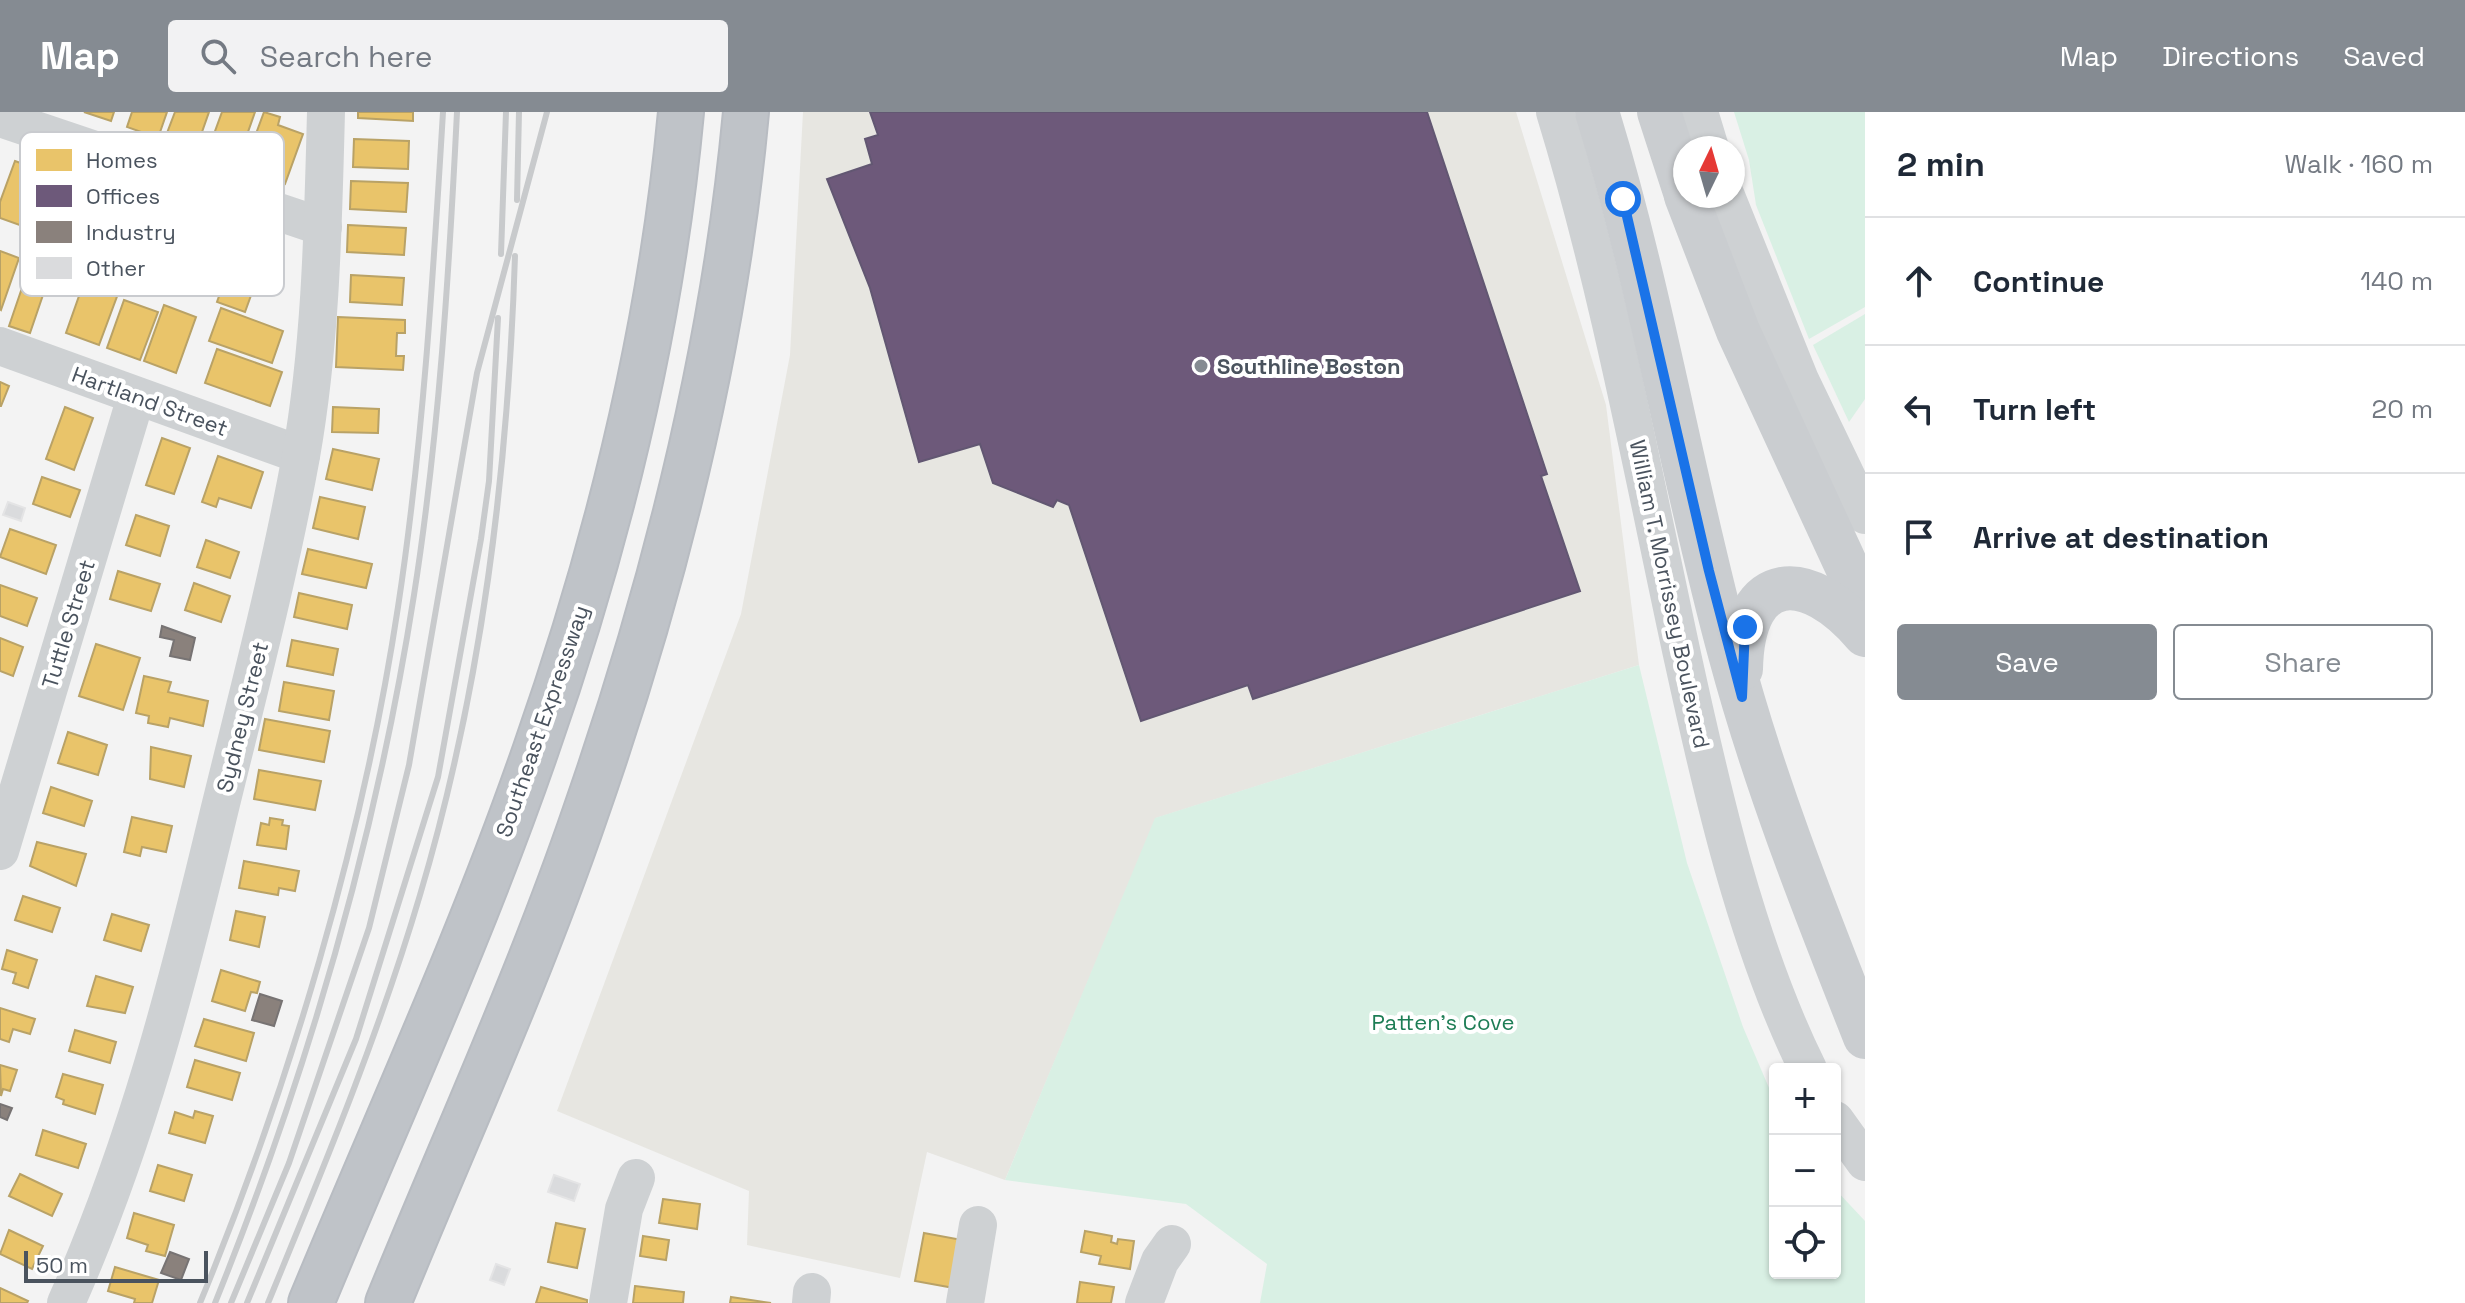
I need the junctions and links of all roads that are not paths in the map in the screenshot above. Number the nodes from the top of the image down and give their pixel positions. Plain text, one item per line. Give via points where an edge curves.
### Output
1 (326, 112) edge
2 (681, 112) edge
3 (746, 112) edge
4 (1555, 112) edge
5 (1597, 112) edge
6 (1659, 112) edge
7 (1699, 112) edge
8 (0, 117) edge
9 (44, 132) edge
10 (1706, 136) edge
11 (1673, 155) edge
12 (1691, 208) edge
13 (1731, 208) edge
14 (284, 214) edge
15 (323, 227) junction
16 (0, 346) edge
17 (136, 397) junction
18 (301, 455) junction
19 (1865, 515) edge
20 (1865, 606) edge
21 (1865, 635) edge
22 (1742, 697) junction
23 (0, 851) edge
24 (1865, 1037) edge
25 (1806, 1063) edge
26 (1841, 1128) edge
27 (1865, 1162) edge
28 (636, 1178) dead end
29 (978, 1225) dead end
30 (1172, 1244) dead end
31 (66, 1303) edge
32 (311, 1303) edge
33 (388, 1303) edge
34 (608, 1303) edge
35 (965, 1303) edge
36 (1144, 1303) edge

1 - 15 street, Sydney Street
2 - 32 highway, Southeast Expressway via 663,248 633,407 561,676 485,884
3 - 33 highway via 703,391 625,694 569,859
4 - 25 street, William T. Morrissey Boulevard via 1607,295 1718,810 1773,983
5 - 22 main road, William T. Morrissey Boulevard via 1645,281
6 - 11 main road
7 - 10 street
8 - 9 street
12 - 20 main road via 1738,331
13 - 19 street via 1789,353
14 - 15 street
15 - 18 street, Sydney Street
16 - 17 street, Hartland Street
17 - 18 street, Hartland Street
17 - 23 street, Tuttle Street
18 - 31 street, Sydney Street via 166,1026 102,1221
21 - 22 main road via 1818,594 1801,589 1773,592 1758,601 1748,617
22 - 24 main road, William T. Morrissey Boulevard via 1780,816
26 - 27 street
28 - 34 street via 624,1209
29 - 35 street
30 - 36 street

